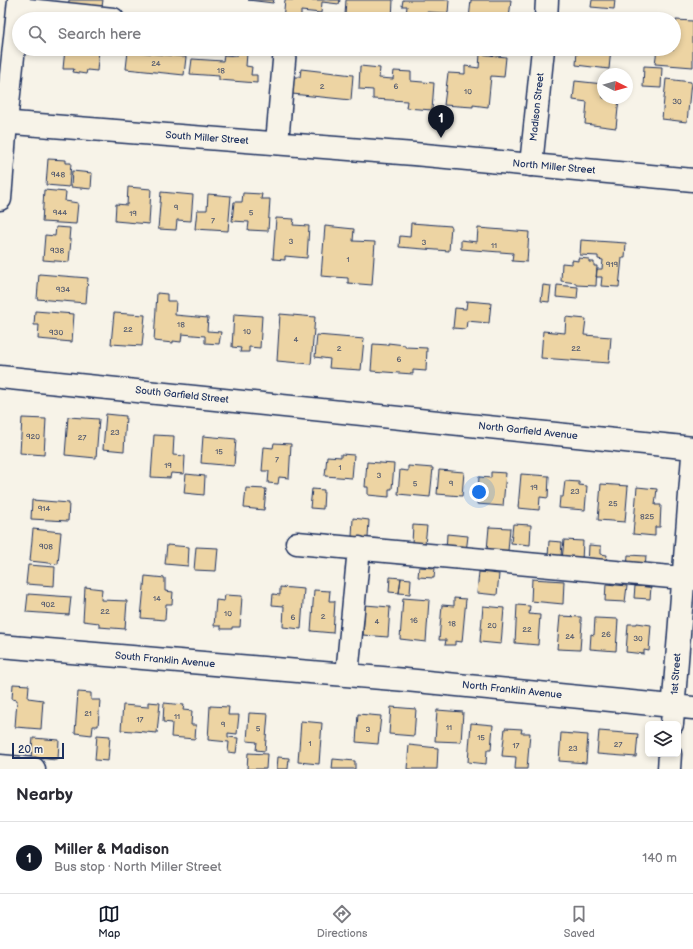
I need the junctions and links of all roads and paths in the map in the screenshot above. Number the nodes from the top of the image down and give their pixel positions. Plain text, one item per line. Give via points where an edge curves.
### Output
1 (547, 0) edge
2 (19, 4) edge
3 (69, 12) edge
4 (546, 12) edge
5 (12, 56) edge
6 (284, 56) edge
7 (542, 56) edge
8 (3, 122) edge
9 (277, 143) junction
10 (414, 154) joint
11 (531, 164) junction
12 (693, 180) edge
13 (0, 199) edge
14 (0, 377) edge
15 (363, 414) joint
16 (693, 448) edge
17 (693, 456) edge
18 (297, 543) dead end
19 (359, 548) junction
20 (688, 579) edge
21 (0, 646) edge
22 (339, 675) junction
23 (680, 713) edge
24 (670, 757) edge
25 (0, 766) edge
26 (34, 769) edge
27 (669, 769) edge

1 - 4 street
2 - 3 street
5 - 8 street
6 - 9 street
7 - 11 street, Madison Street
8 - 9 street, South Miller Street
8 - 13 street
9 - 10 street, South Miller Street
10 - 11 street, North Miller Street
11 - 12 street, North Miller Street
14 - 15 street, South Garfield Street
15 - 16 street, North Garfield Avenue
17 - 20 street, 1st Street
18 - 19 street
19 - 20 street
19 - 22 street
20 - 23 street, 1st Street
21 - 22 street, South Franklin Avenue
22 - 23 street, North Franklin Avenue
24 - 27 street
25 - 26 street

